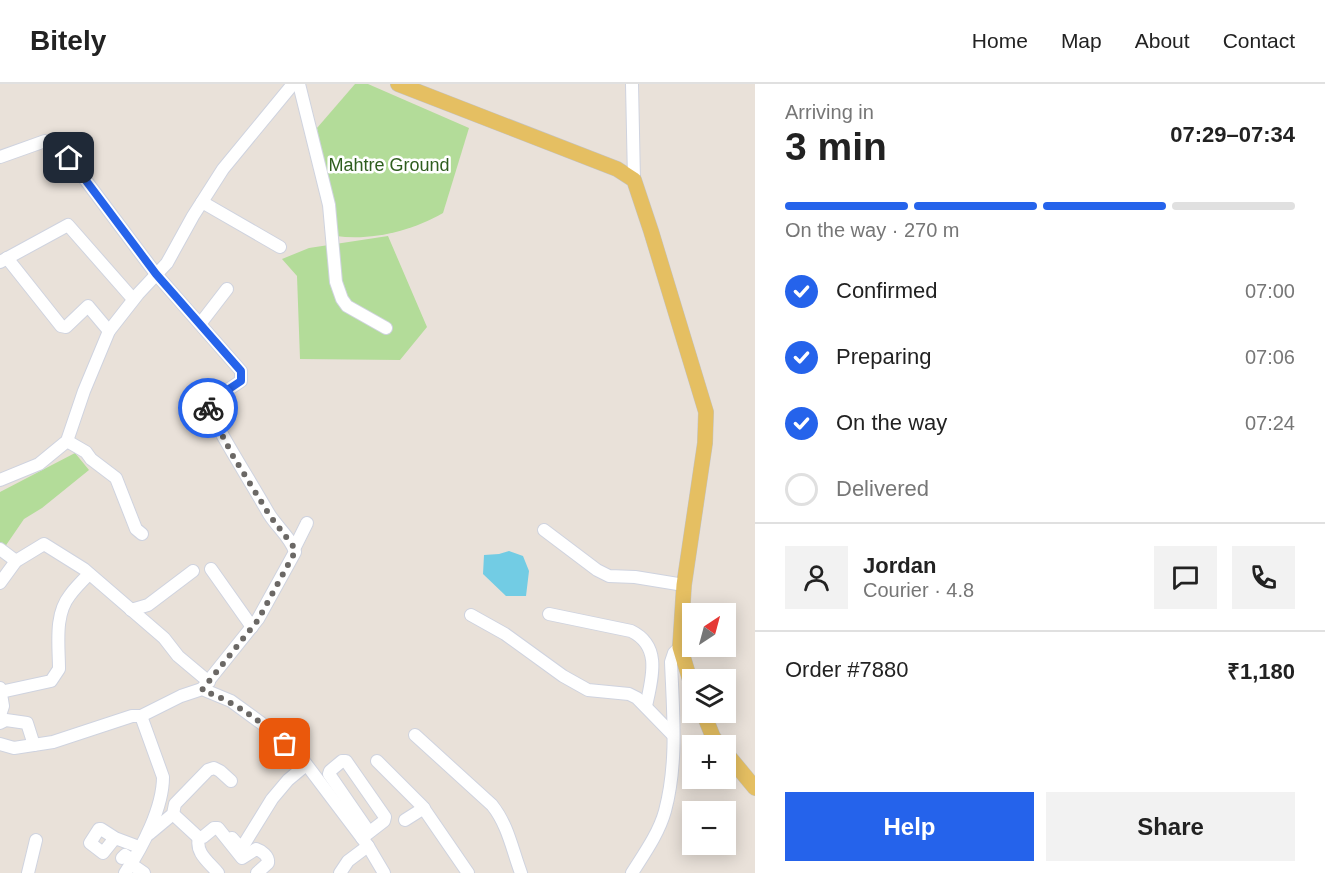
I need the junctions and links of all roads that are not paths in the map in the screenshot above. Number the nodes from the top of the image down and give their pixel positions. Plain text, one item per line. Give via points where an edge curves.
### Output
1 (293, 84) edge
2 (299, 84) edge
3 (398, 84) edge
4 (632, 84) edge
5 (0, 157) edge
6 (634, 180) junction
7 (202, 202) junction
8 (280, 248) dead end
9 (4, 260) edge
10 (156, 274) junction
11 (227, 289) dead end
12 (134, 299) junction
13 (200, 324) junction
14 (386, 328) dead end
15 (109, 331) junction
16 (68, 441) junction
17 (0, 480) edge
18 (307, 524) dead end
19 (544, 530) dead end
20 (142, 534) dead end
21 (0, 549) edge
22 (294, 549) junction
23 (16, 561) junction
24 (211, 569) dead end
25 (193, 571) dead end
26 (89, 574) junction
27 (0, 583) edge
28 (684, 585) junction
29 (131, 610) junction
30 (549, 614) dead end
31 (471, 615) dead end
32 (252, 627) junction
33 (680, 646) junction
34 (687, 669) edge
35 (206, 686) junction
36 (0, 690) edge
37 (646, 705) junction
38 (0, 715) edge
39 (141, 716) junction
40 (0, 723) edge
41 (416, 735) dead end
42 (674, 735) junction
43 (0, 744) edge
44 (34, 745) junction
45 (376, 761) dead end
46 (306, 765) junction
47 (736, 765) edge
48 (231, 782) dead end
49 (755, 788) edge
50 (424, 808) junction
51 (174, 814) junction
52 (405, 820) dead end
53 (221, 827) dead end
54 (148, 835) junction
55 (115, 838) dead end
56 (200, 838) junction
57 (366, 839) junction
58 (36, 840) dead end
59 (139, 848) junction
60 (128, 864) edge
61 (341, 872) edge
62 (28, 873) edge
63 (144, 873) edge
64 (218, 873) edge
65 (257, 873) edge
66 (384, 873) edge
67 (468, 873) edge
68 (521, 873) edge
69 (632, 873) edge

1 - 7 street via 223,169
2 - 14 street via 329,205 339,291 347,306
3 - 6 main road via 617,169
4 - 6 street
5 - 10 street via 45,141 55,145 69,158
6 - 28 main road via 706,412
7 - 8 street
7 - 10 street
9 - 12 street via 68,225
9 - 15 street via 61,326 66,327 88,306
10 - 12 street
10 - 13 street
11 - 13 street
12 - 15 street
13 - 22 street via 242,376 241,381 211,401 208,410 270,516
15 - 16 street
16 - 17 street via 39,464
16 - 20 street via 116,478
18 - 22 street
19 - 28 street via 609,576
21 - 23 street
22 - 32 street
23 - 26 street via 44,544
23 - 27 street
24 - 32 street
25 - 29 street via 148,605
26 - 29 street
26 - 36 street via 62,609 56,675 51,681
28 - 33 main road
29 - 35 street via 164,638
30 - 37 street via 640,636 648,645 653,673
31 - 37 street via 576,684 588,690 628,694
32 - 35 street
33 - 34 main road
33 - 42 street via 671,662
35 - 39 street
35 - 46 street via 259,721
36 - 38 street
37 - 42 street
39 - 44 street
39 - 54 street via 163,777
40 - 44 street via 27,723
41 - 68 street via 500,815
42 - 69 street via 675,758 665,813
43 - 44 street via 14,748
45 - 50 street
46 - 53 street via 272,799 243,846
46 - 57 street
47 - 49 main road
48 - 51 street via 220,771 208,770 175,804
50 - 52 street
50 - 67 street
51 - 54 street
51 - 56 street
54 - 59 street
55 - 59 street
56 - 64 street via 199,851
56 - 65 street via 219,828 242,858 258,850 269,861
57 - 57 street via 385,817 346,761 342,761 329,774
57 - 61 street
57 - 66 street
58 - 62 street
59 - 60 street
60 - 63 street

